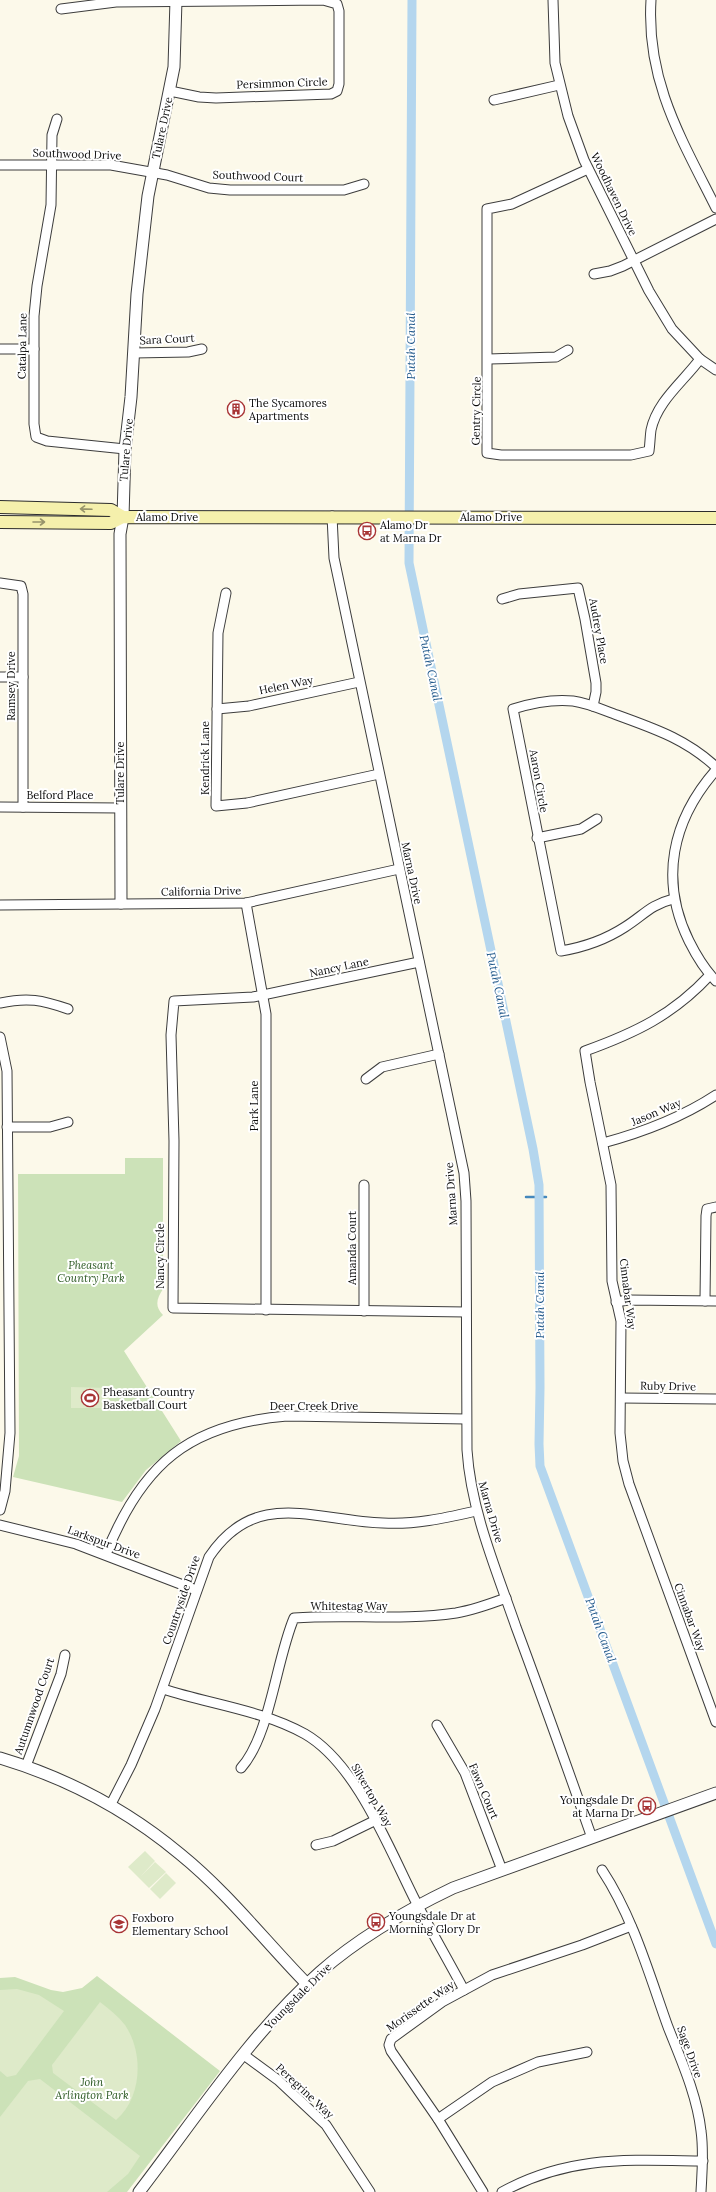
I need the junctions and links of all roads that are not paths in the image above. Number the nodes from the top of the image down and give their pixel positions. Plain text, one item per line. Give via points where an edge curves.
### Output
1 (553, 0) edge
2 (651, 0) edge
3 (176, 1) edge
4 (61, 9) dead end
5 (559, 85) junction
6 (170, 91) junction
7 (494, 100) dead end
8 (57, 118) dead end
9 (0, 165) edge
10 (51, 165) junction
11 (588, 169) junction
12 (153, 172) junction
13 (364, 184) dead end
14 (716, 208) edge
15 (716, 219) edge
16 (634, 261) junction
17 (594, 274) dead end
18 (202, 349) dead end
19 (0, 350) edge
20 (34, 350) junction
21 (568, 350) dead end
22 (134, 353) junction
23 (489, 359) junction
24 (700, 359) junction
25 (716, 370) edge
26 (125, 449) junction
27 (0, 506) edge
28 (332, 516) junction
29 (123, 517) junction
30 (716, 518) edge
31 (0, 522) edge
32 (0, 583) edge
33 (226, 593) dead end
34 (502, 599) dead end
35 (0, 677) edge
36 (23, 677) junction
37 (359, 682) junction
38 (593, 706) junction
39 (217, 709) junction
40 (716, 768) edge
41 (379, 774) junction
42 (23, 807) junction
43 (0, 808) edge
44 (120, 808) junction
45 (597, 819) dead end
46 (537, 838) junction
47 (399, 869) junction
48 (673, 899) junction
49 (246, 902) junction
50 (121, 903) junction
51 (0, 905) edge
52 (419, 962) junction
53 (713, 978) edge
54 (264, 995) junction
55 (0, 1003) edge
56 (68, 1010) dead end
57 (0, 1037) edge
58 (439, 1054) junction
59 (366, 1079) dead end
60 (716, 1095) edge
61 (68, 1122) dead end
62 (7, 1127) junction
63 (603, 1142) junction
64 (364, 1185) dead end
65 (716, 1207) edge
66 (705, 1301) junction
67 (716, 1301) edge
68 (616, 1302) junction
69 (4, 1308) edge
70 (266, 1310) junction
71 (364, 1311) junction
72 (466, 1312) junction
73 (621, 1398) junction
74 (716, 1399) edge
75 (466, 1419) junction
76 (0, 1510) edge
77 (476, 1511) junction
78 (0, 1525) edge
79 (106, 1554) junction
80 (196, 1590) junction
81 (506, 1598) junction
82 (65, 1655) dead end
83 (163, 1689) junction
84 (264, 1718) junction
85 (716, 1722) edge
86 (437, 1726) dead end
87 (0, 1758) edge
88 (26, 1766) junction
89 (241, 1768) dead end
90 (716, 1793) edge
91 (111, 1804) junction
92 (374, 1821) junction
93 (592, 1838) junction
94 (316, 1846) dead end
95 (502, 1870) junction
96 (602, 1870) dead end
97 (418, 1905) junction
98 (631, 1926) junction
99 (307, 1984) junction
100 (464, 1990) junction
101 (587, 2052) dead end
102 (244, 2055) junction
103 (438, 2120) junction
104 (703, 2161) junction
105 (139, 2192) edge
106 (370, 2192) edge
107 (482, 2192) edge
108 (502, 2192) edge
109 (701, 2192) edge

1 - 5 street, Woodhaven Drive via 554,63
2 - 14 street via 651,42 660,88 673,122
3 - 4 street via 116,2
3 - 6 street, Tulare Drive via 175,61
3 - 6 street, Persimmon Circle via 332,1 337,4 339,11 339,84 337,91 332,94 200,97
5 - 7 street
5 - 11 street, Woodhaven Drive
6 - 12 street, Tulare Drive
8 - 10 street, Catalpa Lane via 52,135
9 - 10 street, Southwood Drive
10 - 12 street, Southwood Drive via 111,165
10 - 20 street, Catalpa Lane via 50,205 37,286
11 - 16 street, Woodhaven Drive
11 - 23 street, Gentry Circle via 512,204 487,209
12 - 13 street, Southwood Court via 209,188 230,190 344,190
12 - 22 street, Tulare Drive via 137,294
15 - 16 street
16 - 17 street via 610,271
16 - 24 street, Woodhaven Drive via 672,329
18 - 22 street, Sara Court via 188,352
19 - 20 street
20 - 26 street, Catalpa Lane via 36,437 48,441
21 - 23 street via 556,357
22 - 26 street, Tulare Drive
23 - 24 street, Gentry Circle via 488,453 501,455 631,455 649,451 651,430 656,416
24 - 25 street, Woodhaven Drive
26 - 29 street, Tulare Drive
29 -> 27 main road, Alamo Drive via 111,510
28 - 29 main road, Alamo Drive
28 - 30 main road, Alamo Drive
28 - 37 street, Marna Drive via 334,558
31 -> 29 main road, Alamo Drive via 111,523
29 - 44 street, Tulare Drive via 120,534
32 - 36 street, Ramsey Drive via 13,583 21,586 22,590
33 - 39 street, Kendrick Lane via 218,632
34 - 38 street, Audrey Place via 519,594 578,588 596,683
35 - 36 street
36 - 42 street, Ramsey Drive
37 - 39 street, Helen Way via 249,706
37 - 41 street, Marna Drive
38 - 40 street, Aaron Circle via 668,734 702,754
38 - 46 street, Aaron Circle via 574,701 549,701 526,704 513,709
39 - 41 street, Kendrick Lane via 216,806 247,803
40 - 48 street via 699,790 682,827 673,869
41 - 47 street, Marna Drive
42 - 43 street, Belford Place
42 - 44 street, Belford Place
44 - 50 street, Tulare Drive
45 - 46 street via 581,829
46 - 48 street, Aaron Circle via 561,951 593,944 627,926 650,908
47 - 49 street, California Drive
47 - 52 street, Marna Drive
48 - 53 street via 681,924 696,954
49 - 50 street, California Drive
49 - 54 street, Park Lane
50 - 51 street, California Drive
52 - 54 street, Nancy Lane
52 - 58 street, Marna Drive
53 - 63 street, Cinnabar Way via 657,1020 619,1040 585,1051
54 - 70 street, Park Lane
54 - 70 street, Nancy Circle via 174,1001 171,1035 174,1141 172,1271 173,1308
55 - 56 street via 31,999
57 - 62 street via 7,1071
58 - 59 street via 382,1067
58 - 72 street, Marna Drive via 464,1173
60 - 63 street, Jason Way via 682,1116 655,1127
61 - 62 street via 50,1127
62 - 69 street
63 - 68 street, Cinnabar Way via 611,1185 611,1262
64 - 71 street, Amanda Court
65 - 66 street via 707,1209 706,1216
66 - 67 street
66 - 68 street
68 - 73 street, Cinnabar Way via 621,1321
69 - 76 street via 9,1455
70 - 71 street, Nancy Circle
71 - 72 street, Nancy Circle
72 - 75 street, Marna Drive
73 - 74 street, Ruby Drive
73 - 85 street, Cinnabar Way via 621,1444 629,1484
75 - 77 street, Marna Drive via 468,1469
75 - 79 street, Deer Creek Drive via 287,1416 243,1422 212,1432 186,1445 155,1470 128,1505
77 - 80 street, Countryside Drive via 410,1524 382,1524 282,1512 258,1516 235,1527 217,1544 209,1556
77 - 81 street, Marna Drive
78 - 79 street, Larkspur Drive
79 - 80 street, Larkspur Drive
80 - 83 street, Countryside Drive
81 - 84 street, Whitestag Way via 475,1609 440,1615 294,1618
81 - 93 street, Marna Drive
82 - 88 street, Autumnwood Court via 61,1674
83 - 84 street, Silvertop Way
83 - 91 street, Countryside Drive via 131,1765
84 - 89 street via 249,1759
84 - 92 street, Silvertop Way via 304,1734 337,1760
86 - 95 street, Fawn Court via 465,1773
87 - 88 street
88 - 91 street via 74,1785
90 - 93 street, Youngsdale Drive
91 - 99 street via 154,1833 197,1869
92 - 94 street via 333,1841
92 - 97 street, Silvertop Way
93 - 95 street, Youngsdale Drive
95 - 97 street, Youngsdale Drive via 453,1888
96 - 98 street, Sage Drive via 618,1894
97 - 99 street, Youngsdale Drive via 363,1938
97 - 100 street, Silvertop Way
98 - 100 street, Morissette Way via 492,1976
98 - 104 street, Sage Drive via 695,2102 701,2131
99 - 102 street, Youngsdale Drive via 278,2013
100 - 103 street, Morissette Way via 402,2030 388,2045
101 - 103 street via 538,2062 492,2082
102 - 105 street, Youngsdale Drive
102 - 106 street, Peregrine Way via 278,2080 326,2125
103 - 107 street, Morissette Way
104 - 108 street via 627,2160 566,2166
104 - 109 street, Sage Drive

